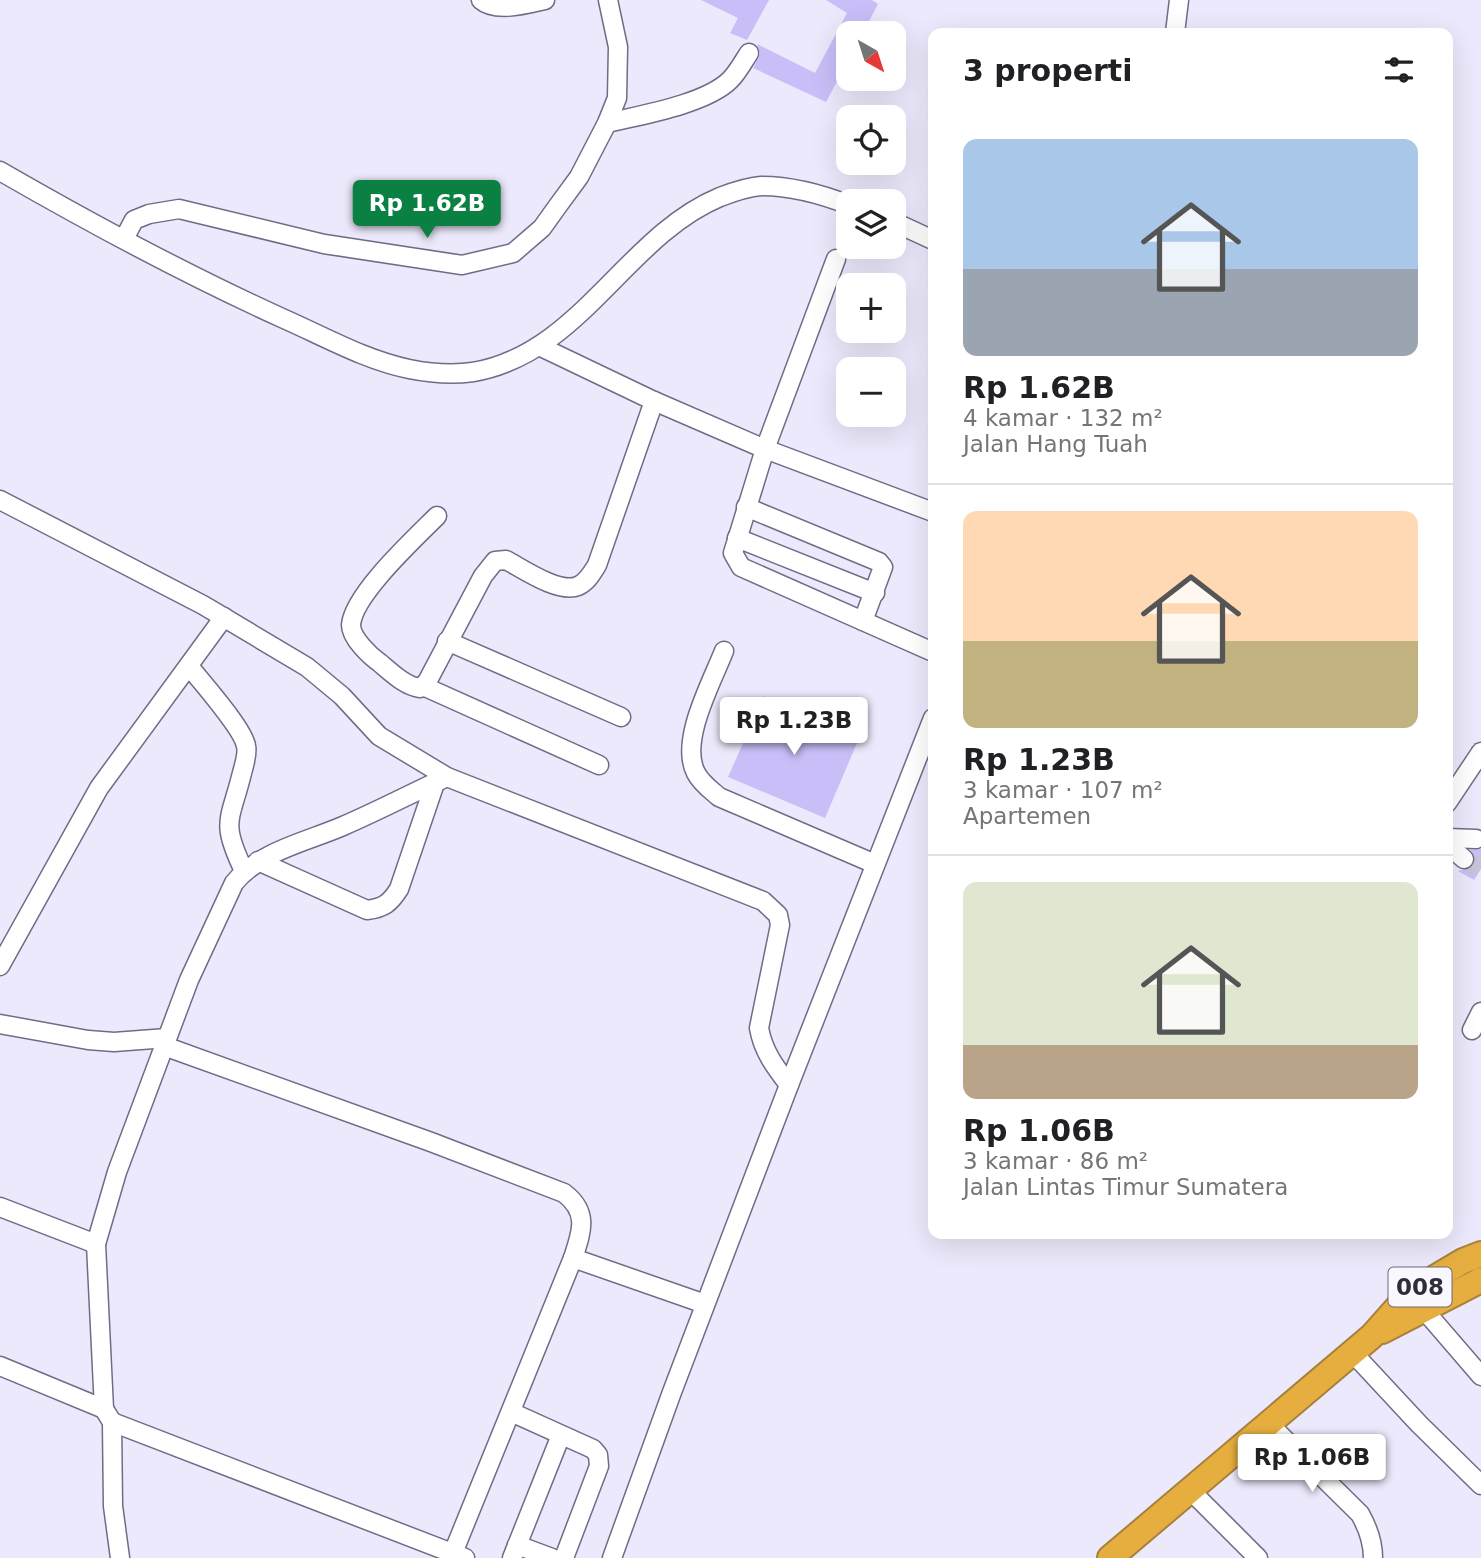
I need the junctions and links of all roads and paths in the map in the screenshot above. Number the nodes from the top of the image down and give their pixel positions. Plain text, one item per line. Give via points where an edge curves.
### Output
1 (481, 0) edge
2 (545, 0) edge
3 (608, 0) edge
4 (1179, 0) edge
5 (1176, 28) edge
6 (749, 53) dead end
7 (607, 123) junction
8 (0, 171) edge
9 (836, 200) edge
10 (906, 228) edge
11 (928, 238) edge
12 (124, 239) junction
13 (836, 259) dead end
14 (539, 346) junction
15 (654, 401) junction
16 (765, 449) junction
17 (0, 500) edge
18 (746, 508) junction
19 (928, 510) edge
20 (436, 516) dead end
21 (737, 538) junction
22 (875, 593) junction
23 (224, 617) junction
24 (863, 621) junction
25 (447, 641) junction
26 (928, 650) edge
27 (724, 651) dead end
28 (189, 666) junction
29 (423, 686) junction
30 (621, 717) dead end
31 (928, 731) edge
32 (1481, 752) edge
33 (599, 765) dead end
34 (441, 780) junction
35 (1453, 794) edge
36 (1476, 839) dead end
37 (1453, 841) edge
38 (1453, 847) edge
39 (1464, 859) tunnel mouth
40 (875, 864) junction
41 (251, 866) junction
42 (0, 966) edge
43 (1481, 1012) edge
44 (0, 1024) edge
45 (1472, 1030) dead end
46 (165, 1042) junction
47 (789, 1085) junction
48 (0, 1207) edge
49 (96, 1244) junction
50 (1481, 1254) edge
51 (573, 1258) junction
52 (1481, 1280) edge
53 (705, 1304) junction
54 (1425, 1311) junction
55 (1372, 1336) junction
56 (1352, 1352) junction
57 (0, 1366) edge
58 (1481, 1376) edge
59 (511, 1412) junction
60 (108, 1415) junction
61 (1269, 1424) junction
62 (561, 1435) junction
63 (1481, 1485) edge
64 (1191, 1491) junction
65 (514, 1552) edge
66 (459, 1555) edge
67 (120, 1558) edge
68 (552, 1558) edge
69 (564, 1558) edge
70 (612, 1558) edge
71 (1110, 1558) edge
72 (1258, 1558) edge
73 (1373, 1558) edge

1 - 2 street via 499,7
3 - 7 street via 618,47 617,98
4 - 5 street
6 - 7 street via 732,79 716,91
7 - 12 street via 579,177 542,228 513,253 486,261 462,265 324,244 179,209 134,220
8 - 12 street
9 - 14 street via 760,186 706,203 674,225
10 - 11 street
12 - 14 street via 200,280 360,353 409,369 473,372
13 - 16 street
14 - 15 street
15 - 16 street
15 - 25 street via 590,577 566,589 506,560 495,562
16 - 18 street
16 - 19 street
17 - 23 street
18 - 21 street
18 - 22 street via 879,562 883,567
20 - 29 street via 386,568 351,626 373,659 408,685
21 - 22 street
21 - 24 street via 733,553 741,567
22 - 24 street
23 - 28 street
23 - 34 street via 307,667 379,736
24 - 26 street
25 - 29 street
25 - 30 street
27 - 40 street via 694,726 691,756 695,772 719,797
28 - 41 street via 246,746 229,813 229,834
28 - 42 street via 99,788
29 - 33 street
31 - 40 street
32 - 35 street
34 - 41 street
34 - 41 street via 400,889 382,908 367,910
34 - 47 street via 772,908 780,925 759,1028 768,1057
36 - 37 street
38 - 39 street
40 - 47 street
41 - 46 street via 233,883
43 - 45 street
44 - 46 street via 88,1040
46 - 49 street
46 - 51 street via 564,1193 581,1211
47 - 53 street
48 - 49 street
49 - 60 street
50 - 55 highway, 008 via 1411,1292
51 - 53 street
51 - 59 street
52 - 54 highway, 008
53 - 70 street
54 - 55 highway, 008
54 - 58 street
55 - 56 highway, 008
56 - 61 highway, 008
56 - 63 street
57 - 60 street
59 - 62 street
59 - 66 street
60 - 66 street
60 - 67 street
61 - 64 highway, 008
61 - 73 street via 1360,1514
62 - 65 street
62 - 69 street via 593,1449 599,1465
64 - 71 highway, 008
64 - 72 street
65 - 68 street

